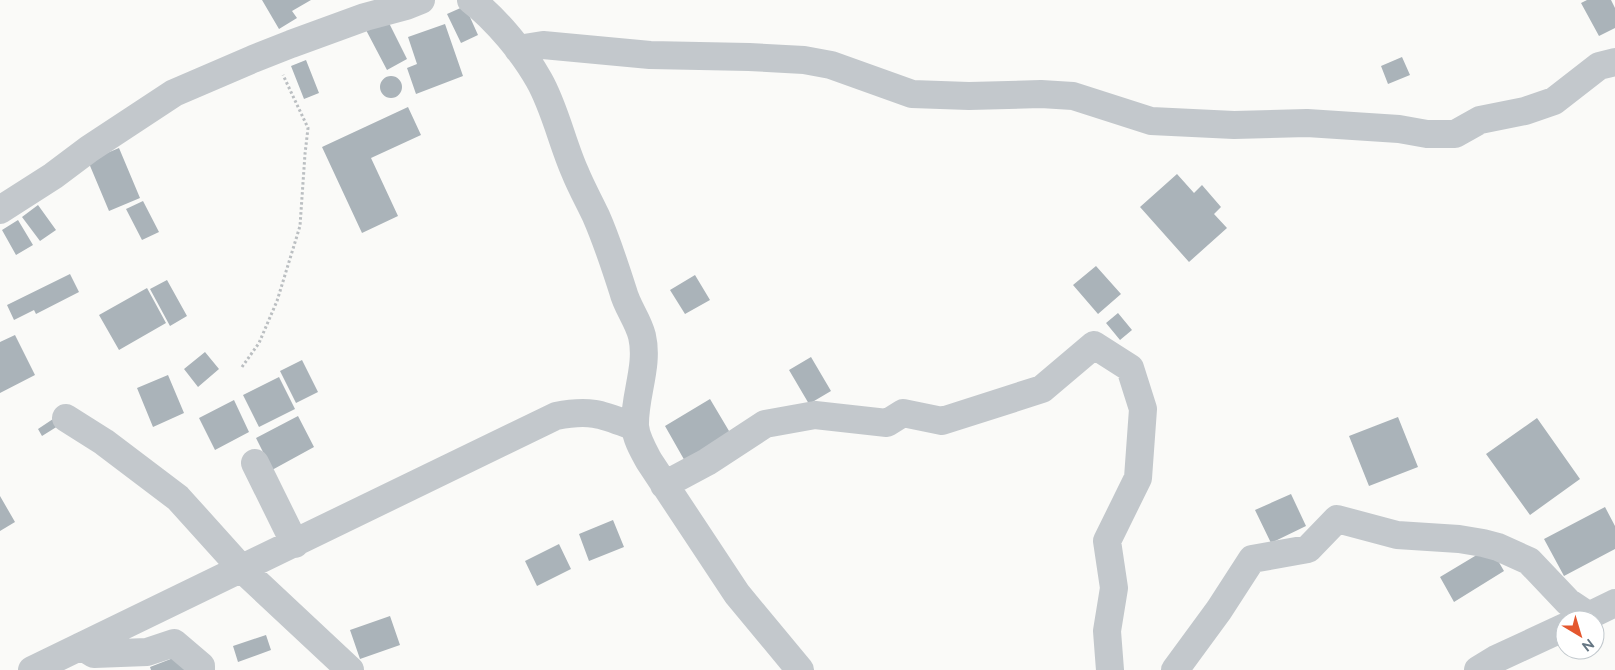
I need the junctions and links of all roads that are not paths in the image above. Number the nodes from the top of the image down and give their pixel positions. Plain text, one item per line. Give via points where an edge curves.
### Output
1 (421, 0) edge
2 (471, 0) edge
3 (518, 49) junction
4 (1615, 62) edge
5 (0, 210) edge
6 (66, 418) dead end
7 (635, 428) junction
8 (256, 463) dead end
9 (664, 485) junction
10 (295, 544) junction
11 (242, 569) junction
12 (1615, 603) edge
13 (1572, 610) edge
14 (1601, 610) edge
15 (1555, 632) edge
16 (81, 646) junction
17 (32, 670) edge
18 (201, 670) edge
19 (350, 670) edge
20 (800, 670) edge
21 (1110, 670) edge
22 (1175, 670) edge
23 (1478, 670) edge

1 - 5 street via 271,52 174,93
2 - 3 street via 487,12
3 - 4 street via 543,45 650,55 804,60 831,65 912,94 1073,96 1151,121 1234,125 1307,122 1427,134 1455,134 1480,120 1554,101 1599,66
3 - 7 street via 540,81 642,336 644,352
6 - 11 street via 104,442 178,498
7 - 9 street
7 - 10 street via 587,412 556,416
8 - 10 street
9 - 20 street via 737,594
9 - 21 street via 707,462 765,424 815,414 888,423 903,413 942,421 1042,389 1094,345 1130,368 1143,409 1138,478 1107,541 1114,588 1107,631
10 - 11 street
11 - 16 street
11 - 19 street
12 - 14 street
13 - 22 street via 1529,561 1498,547 1458,539 1397,535 1338,519 1308,549 1252,559
15 - 23 street
16 - 17 street
16 - 18 street via 94,654 147,652 174,643 201,666

